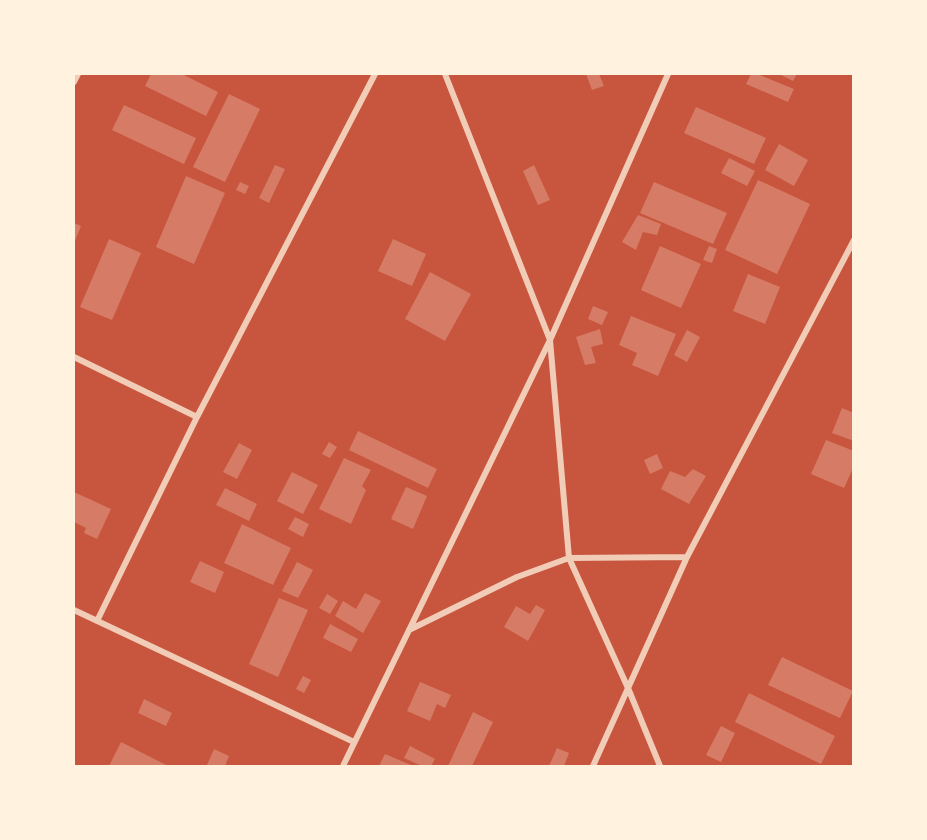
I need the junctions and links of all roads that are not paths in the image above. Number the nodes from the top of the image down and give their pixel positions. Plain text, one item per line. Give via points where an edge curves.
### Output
1 (78, 74) edge
2 (375, 74) edge
3 (445, 74) edge
4 (668, 74) edge
5 (74, 82) edge
6 (854, 240) edge
7 (550, 340) junction
8 (74, 357) edge
9 (197, 417) junction
10 (687, 557) junction
11 (569, 558) junction
12 (74, 610) edge
13 (97, 621) junction
14 (409, 630) junction
15 (628, 688) junction
16 (354, 742) junction
17 (343, 766) edge
18 (593, 766) edge
19 (660, 766) edge

1 - 5 street
2 - 9 street
3 - 7 street
4 - 7 street
6 - 10 street
7 - 11 street
7 - 14 street
8 - 9 street
9 - 13 street
10 - 11 street
10 - 15 street
11 - 14 street via 517,577
11 - 15 street
12 - 13 street
13 - 16 street
14 - 16 street
15 - 18 street
15 - 19 street
16 - 17 street

